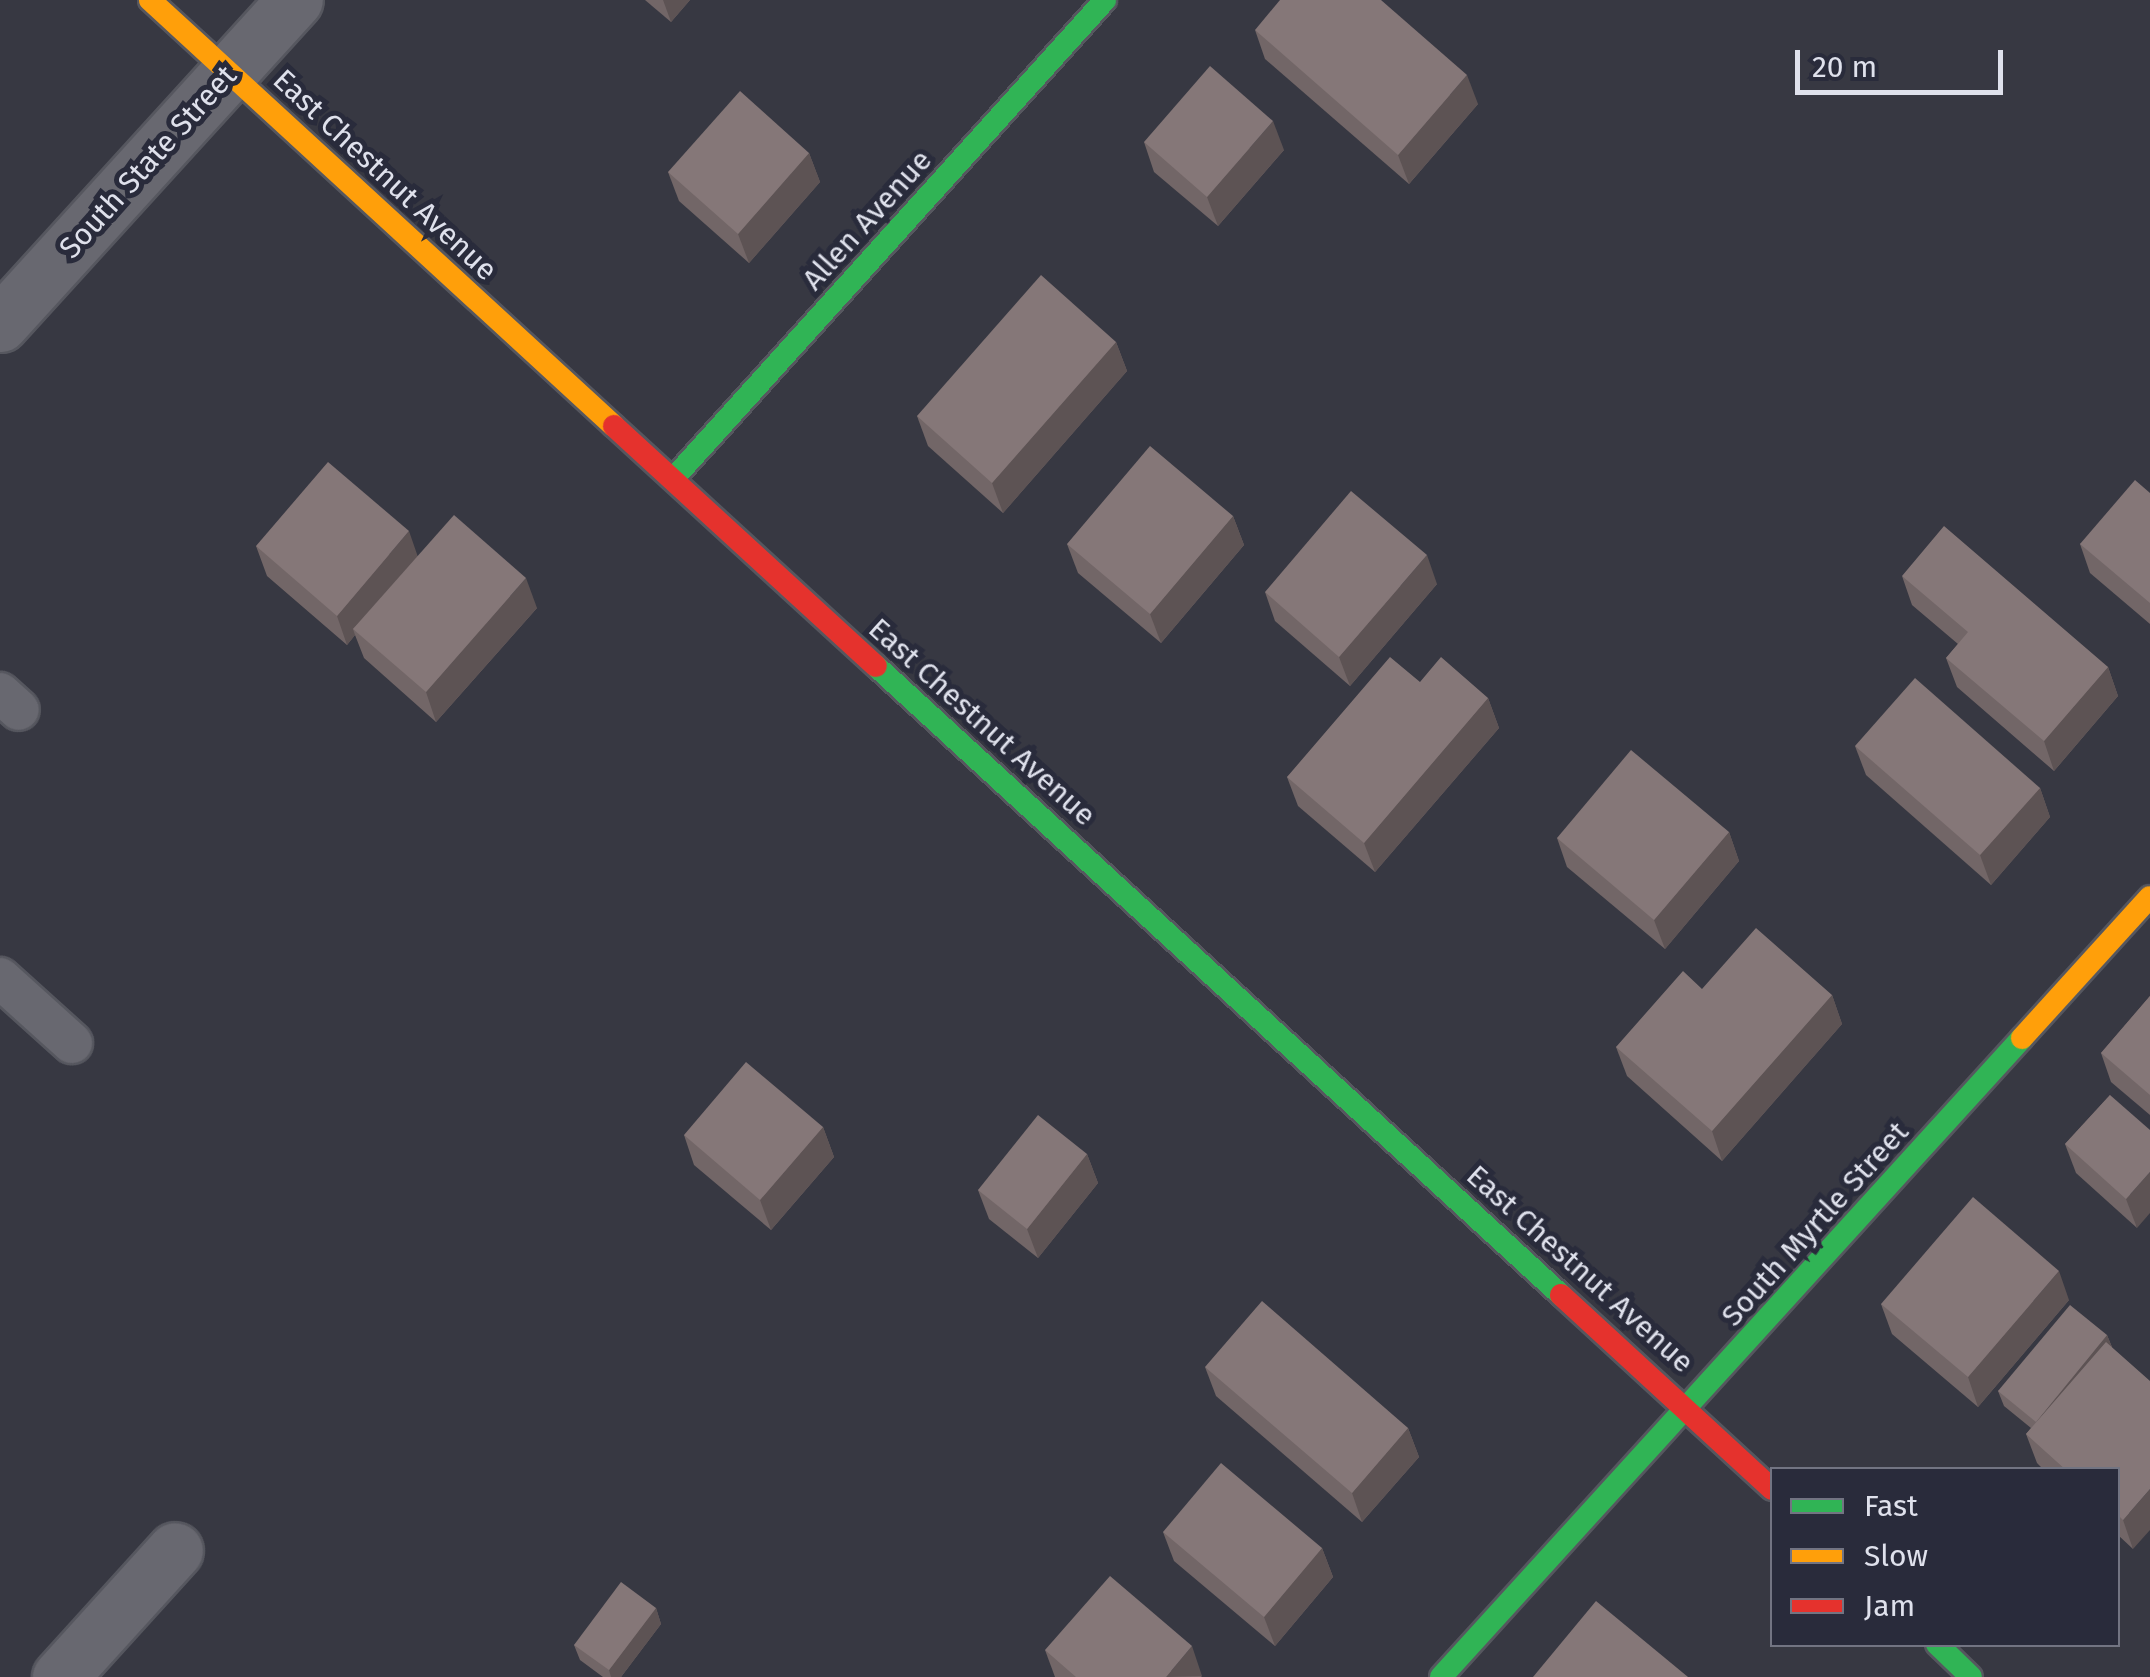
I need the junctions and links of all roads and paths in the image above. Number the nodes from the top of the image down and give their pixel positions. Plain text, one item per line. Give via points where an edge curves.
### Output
1 (150, 0) edge
2 (295, 0) edge
3 (1105, 0) edge
4 (230, 72) junction
5 (0, 324) edge
6 (673, 479) junction
7 (2150, 898) edge
8 (0, 978) edge
9 (72, 1044) dead end
10 (1688, 1408) junction
11 (1770, 1487) edge
12 (175, 1550) dead end
13 (1940, 1647) edge
14 (60, 1677) edge
15 (1442, 1677) edge
16 (1971, 1677) edge

1 - 4 street, East Chestnut Avenue
2 - 4 street, South State Street
3 - 6 street, Allen Avenue
4 - 5 street, South State Street
4 - 6 street, East Chestnut Avenue
6 - 10 street, East Chestnut Avenue
7 - 10 street, South Myrtle Street
8 - 9 lane
10 - 11 street, East Chestnut Avenue
10 - 15 street, South Myrtle Street
12 - 14 street
13 - 16 street

